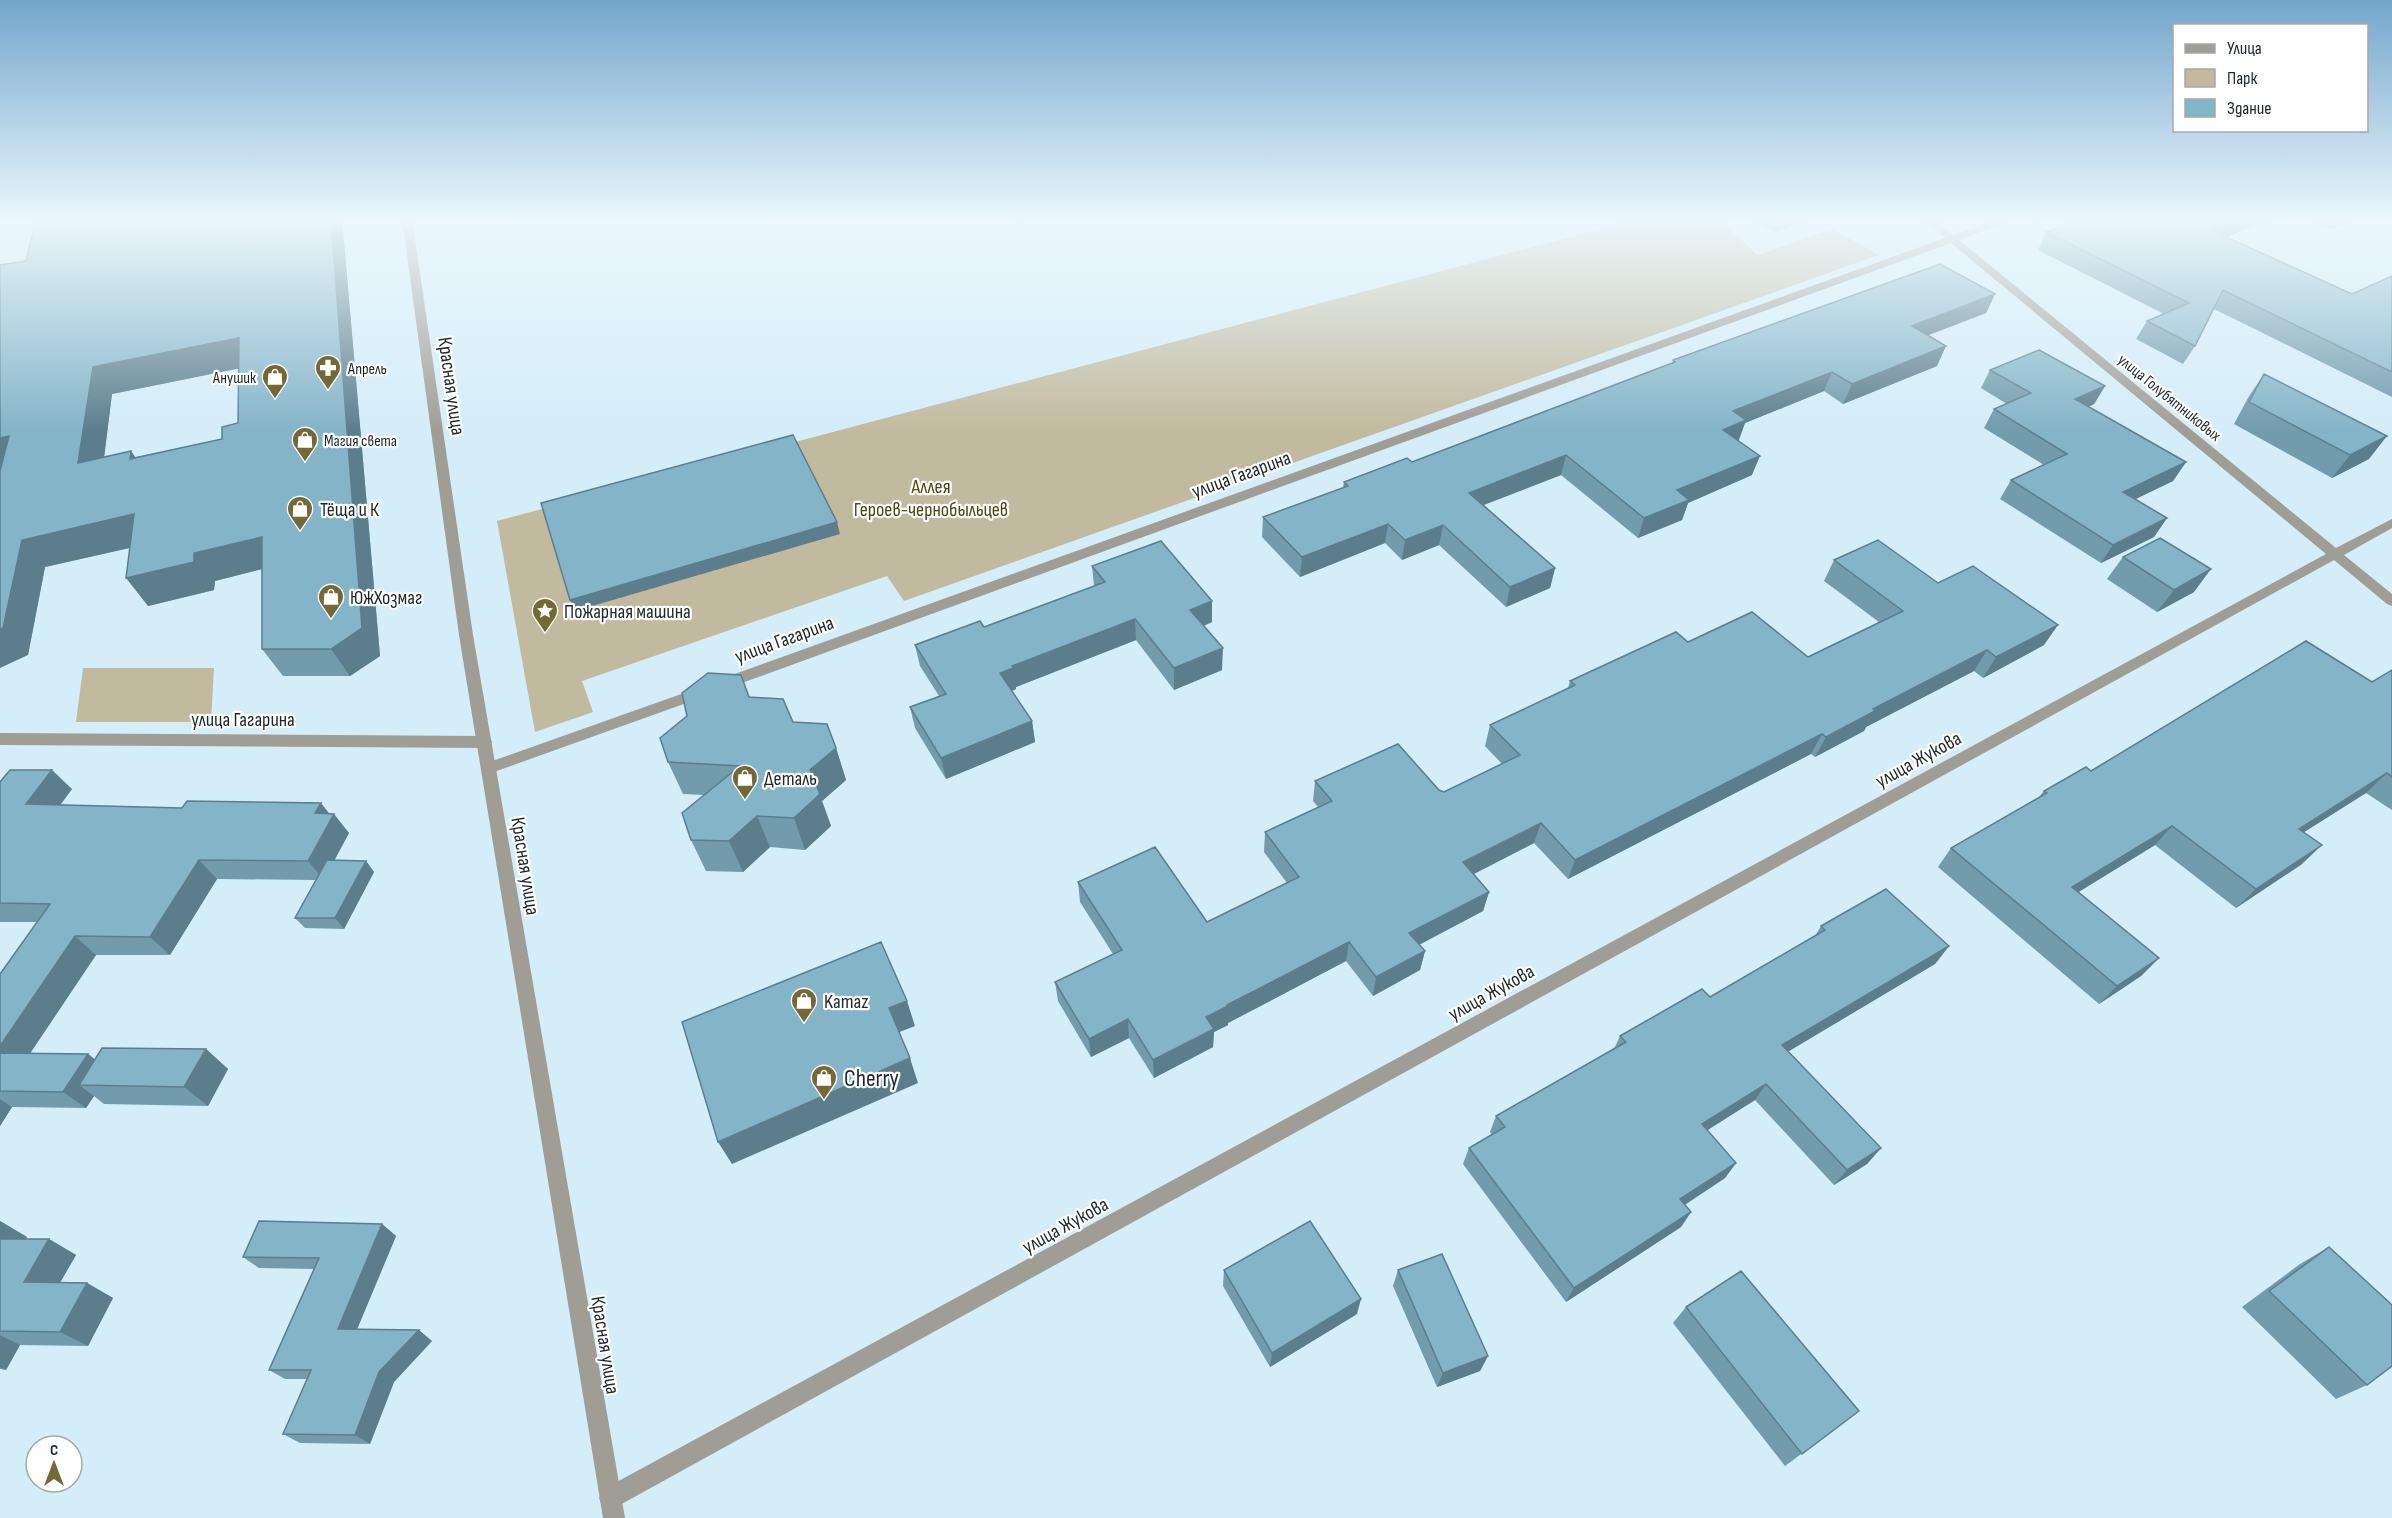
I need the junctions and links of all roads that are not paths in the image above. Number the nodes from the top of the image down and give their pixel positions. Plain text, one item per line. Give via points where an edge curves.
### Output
1 (416, 290) edge
2 (1810, 290) edge
3 (2013, 290) edge
4 (2392, 523) edge
5 (2335, 554) junction
6 (2392, 601) edge
7 (0, 739) edge
8 (485, 742) junction
9 (489, 768) junction
10 (610, 1498) junction
11 (614, 1518) edge

1 - 8 street, Красная улица
2 - 9 street, улица Гагарина
3 - 5 street, улица Голубятниковых
4 - 5 street, улица Жукова
5 - 6 street, улица Голубятниковых
5 - 10 street, улица Жукова
7 - 8 street, улица Гагарина
8 - 9 street, Красная улица
9 - 10 street, Красная улица
10 - 11 street, Красная улица

